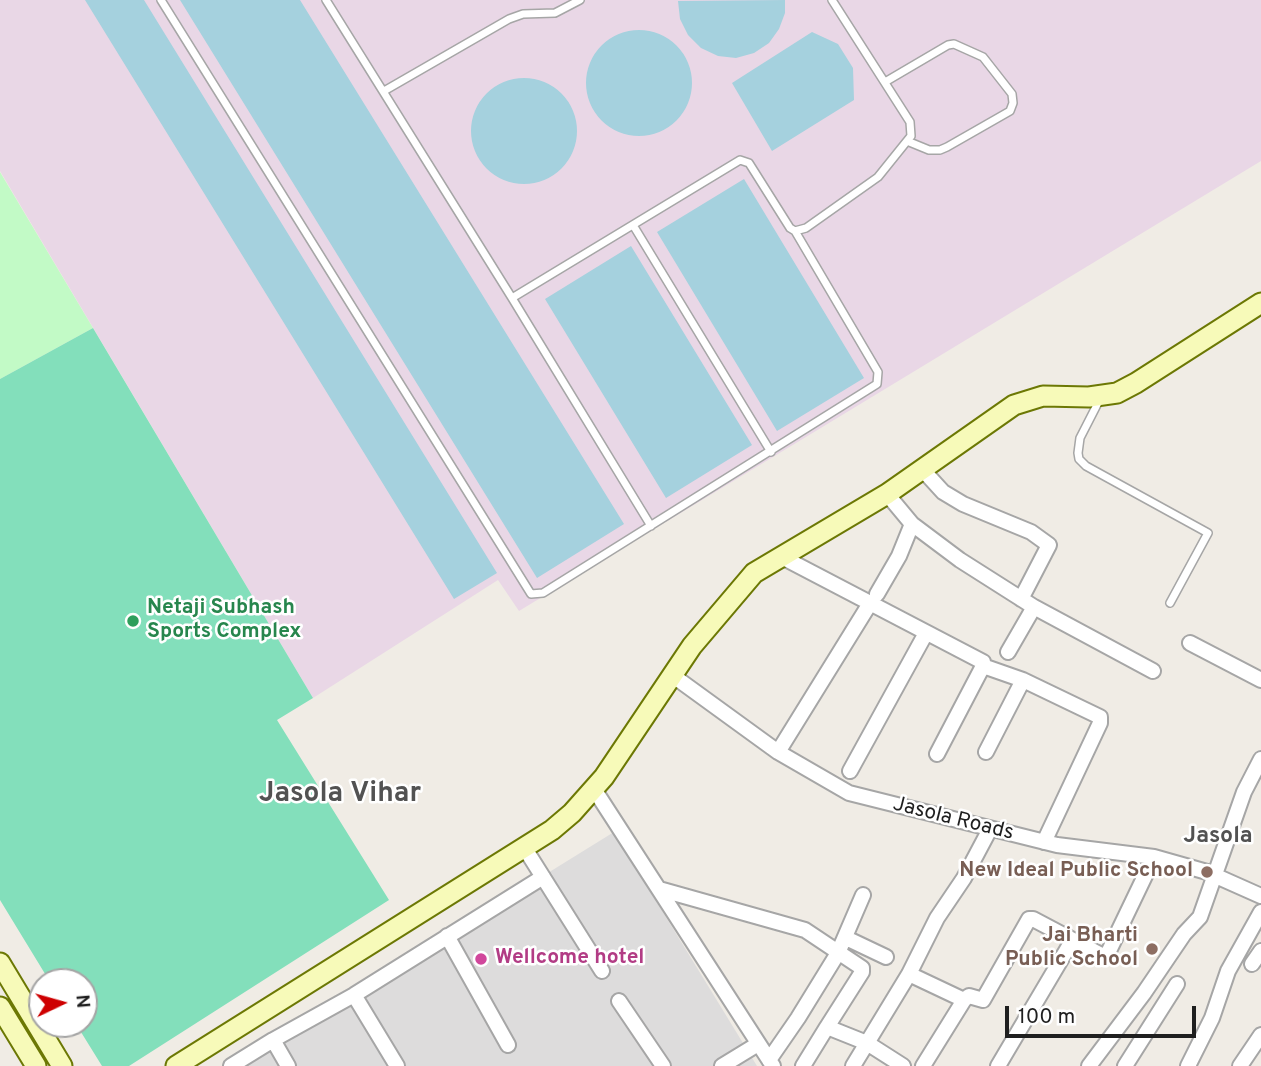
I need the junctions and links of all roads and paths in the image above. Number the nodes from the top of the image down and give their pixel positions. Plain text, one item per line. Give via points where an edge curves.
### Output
1 (161, 0) edge
2 (326, 0) edge
3 (580, 0) edge
4 (832, 0) edge
5 (885, 82) junction
6 (384, 91) junction
7 (907, 141) junction
8 (633, 225) junction
9 (795, 231) junction
10 (512, 298) junction
11 (1261, 303) edge
12 (1102, 396) junction
13 (771, 452) junction
14 (922, 469) junction
15 (887, 494) junction
16 (912, 524) junction
17 (651, 526) junction
18 (780, 556) junction
19 (1021, 598) junction
20 (873, 599) junction
21 (1170, 603) dead end
22 (1034, 607) junction
23 (926, 633) junction
24 (1189, 643) dead end
25 (1008, 652) dead end
26 (984, 666) junction
27 (1153, 671) dead end
28 (672, 676) junction
29 (1023, 680) junction
30 (1261, 680) edge
31 (778, 752) junction
32 (986, 752) dead end
33 (937, 754) dead end
34 (1261, 759) edge
35 (850, 771) dead end
36 (594, 789) junction
37 (990, 829) junction
38 (1044, 842) junction
39 (524, 848) junction
40 (1154, 857) junction
41 (1215, 875) junction
42 (543, 877) junction
43 (659, 890) junction
44 (863, 895) dead end
45 (1261, 896) edge
46 (1261, 912) edge
47 (447, 936) junction
48 (846, 938) junction
49 (1072, 941) junction
50 (1261, 951) edge
51 (838, 953) junction
52 (886, 957) dead end
53 (0, 963) edge
54 (1252, 964) dead end
55 (602, 971) dead end
56 (909, 974) junction
57 (1177, 984) dead end
58 (354, 995) junction
59 (964, 1000) junction
60 (619, 1001) dead end
61 (0, 1007) edge
62 (827, 1027) junction
63 (1261, 1035) edge
64 (273, 1040) junction
65 (867, 1043) junction
66 (758, 1044) junction
67 (509, 1045) dead end
68 (771, 1063) edge
69 (36, 1066) edge
70 (62, 1066) edge
71 (176, 1066) edge
72 (231, 1066) edge
73 (288, 1066) edge
74 (397, 1066) edge
75 (663, 1066) edge
76 (722, 1066) edge
77 (803, 1066) edge
78 (853, 1066) edge
79 (903, 1066) edge
80 (923, 1066) edge
81 (998, 1066) edge
82 (1089, 1066) edge
83 (1125, 1066) edge
84 (1188, 1066) edge
85 (1240, 1066) edge

1 - 17 lane via 531,594 543,593
2 - 6 lane
3 - 6 lane via 555,13 509,19
4 - 5 lane
5 - 7 lane via 910,122
5 - 7 lane via 954,44 983,57 1012,94 1010,111 947,147 929,150
6 - 10 lane
7 - 9 lane via 869,185
8 - 9 lane via 745,160
8 - 10 lane
8 - 13 lane
9 - 13 lane via 879,377 873,388
10 - 17 lane
11 - 12 street via 1136,383
12 - 14 street via 1043,396 1021,402
12 - 21 lane via 1080,438 1079,459 1208,533
13 - 17 lane
14 - 15 street
14 - 19 street via 963,505 1031,532 1049,545
15 - 16 street
15 - 18 street
16 - 19 street
16 - 20 street
18 - 20 street
18 - 28 street via 754,573
19 - 22 street
20 - 23 street
20 - 31 street
22 - 25 street
22 - 27 street
23 - 26 street via 980,659
23 - 35 street
24 - 30 street
26 - 29 street
26 - 33 street
28 - 31 street, Jasola Roads
28 - 36 street
29 - 32 street
29 - 38 street via 1100,717
31 - 37 street, Jasola Roads via 849,793
34 - 41 street via 1244,792
36 - 39 street via 552,830
36 - 43 street
37 - 38 street, Jasola Roads
37 - 56 street
38 - 40 street, Jasola Roads
39 - 42 street
39 - 71 street
40 - 41 street, Jasola Roads
40 - 49 street via 1107,955
41 - 45 street, Jasola Roads
41 - 82 street via 1199,917
42 - 47 street
42 - 55 street
43 - 51 street via 805,930
43 - 66 street
44 - 48 street
46 - 84 street via 1228,971
47 - 58 street
47 - 67 street
48 - 51 street
48 - 52 street
49 - 59 street via 1029,919 983,1000 969,996
49 - 81 street
50 - 54 street
51 - 62 street via 863,970
51 - 68 street
53 - 70 street
56 - 59 street
56 - 65 street
57 - 83 street
58 - 64 street
58 - 74 street
59 - 80 street
60 - 75 street
61 - 69 street
62 - 65 street
62 - 77 street
63 - 85 street
64 - 72 street
64 - 73 street
65 - 78 street
65 - 79 street
66 - 68 street
66 - 76 street

